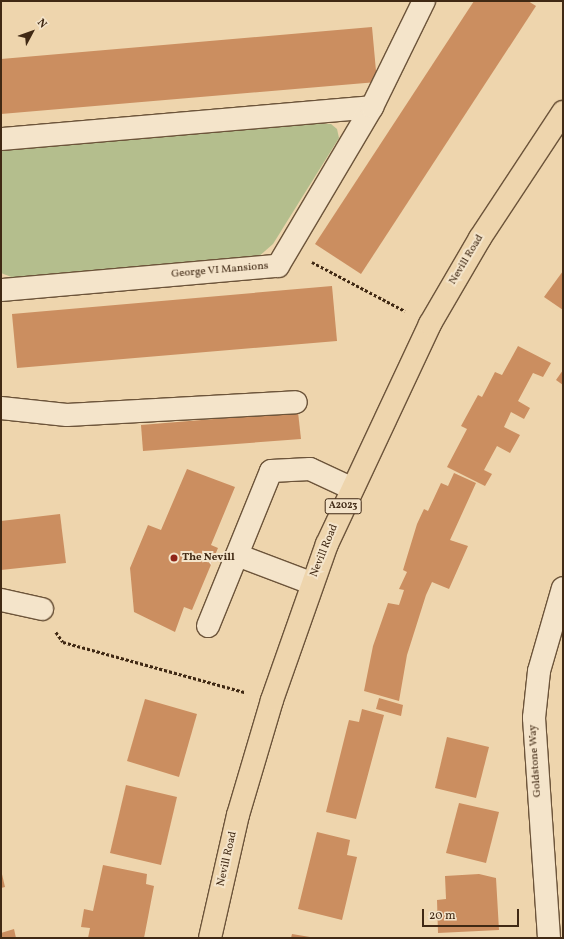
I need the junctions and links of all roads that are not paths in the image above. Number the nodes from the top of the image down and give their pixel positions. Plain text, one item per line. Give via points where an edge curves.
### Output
1 (424, 1) edge
2 (372, 107) junction
3 (563, 112) edge
4 (1, 139) edge
5 (1, 290) edge
6 (296, 402) dead end
7 (1, 408) edge
8 (351, 488) junction
9 (237, 555) junction
10 (311, 583) junction
11 (563, 588) edge
12 (1, 600) edge
13 (42, 609) road end
14 (208, 626) dead end
15 (210, 938) edge
16 (549, 938) edge

1 - 2 street, George VI Mansions
2 - 4 street
2 - 5 street, George VI Mansions via 278,266
3 - 8 main road, Nevill Road / A2023 via 480,238 430,324
6 - 7 street via 67,415
8 - 9 street via 310,469 271,471
8 - 10 main road, Nevill Road / A2023
9 - 10 street
9 - 14 street
10 - 15 main road, Nevill Road / A2023 via 272,700 238,815
11 - 16 street, Goldstone Way via 539,671 534,718
12 - 13 street

